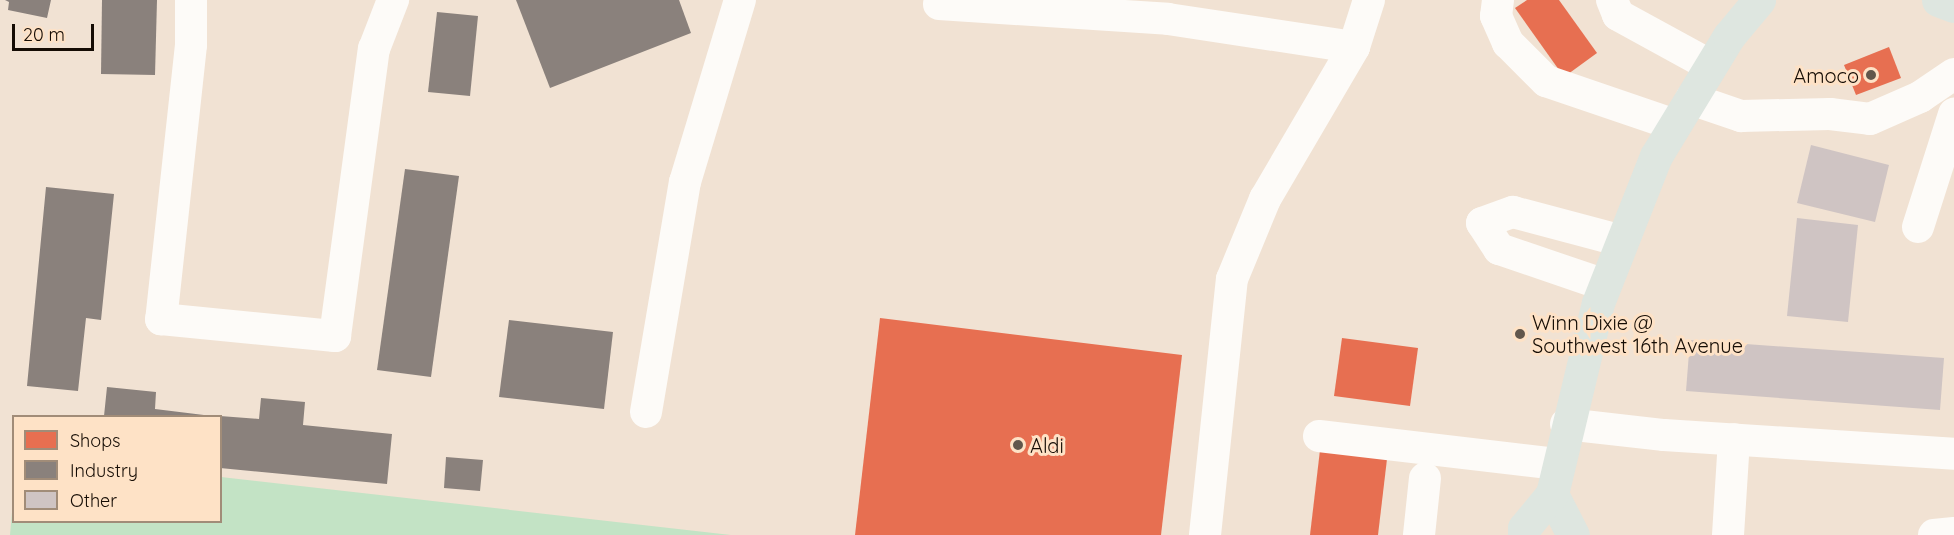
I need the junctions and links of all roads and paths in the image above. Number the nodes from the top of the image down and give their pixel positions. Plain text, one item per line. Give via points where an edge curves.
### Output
1 (191, 0) edge
2 (393, 0) edge
3 (740, 0) edge
4 (1369, 0) edge
5 (1498, 0) edge
6 (1612, 0) edge
7 (1759, 0) edge
8 (1938, 0) edge
9 (939, 4) dead end
10 (1954, 6) edge
11 (1354, 46) junction
12 (1711, 66) junction
13 (1949, 78) edge
14 (1683, 112) junction
15 (1954, 113) edge
16 (1918, 227) dead end
17 (1622, 241) junction
18 (1605, 285) junction
19 (646, 412) dead end
20 (1566, 424) junction
21 (1319, 436) dead end
22 (1734, 439) junction
23 (1954, 453) edge
24 (1425, 478) dead end
25 (1555, 479) junction
26 (1954, 533) edge
27 (1205, 535) edge
28 (1419, 535) edge
29 (1524, 535) edge
30 (1573, 535) edge
31 (1728, 535) edge
32 (1934, 535) edge

1 - 2 lane via 191,45 160,319 335,336 374,49
3 - 19 lane via 685,182
4 - 11 lane
5 - 14 lane via 1496,16 1508,43 1546,81
6 - 12 lane via 1618,15
7 - 12 main road via 1729,36
8 - 10 main road
9 - 11 lane via 1168,19
11 - 27 lane via 1265,199 1232,279
12 - 14 main road
13 - 14 lane via 1920,97 1870,119 1830,114 1741,116
13 - 15 lane
14 - 17 main road via 1656,156
15 - 16 lane
17 - 18 main road
17 - 18 lane via 1513,212 1482,223 1499,249
18 - 20 main road
20 - 22 lane
20 - 25 main road
21 - 25 lane
22 - 23 lane
22 - 31 lane
24 - 28 lane
25 - 29 main road via 1524,528
25 - 30 main road
26 - 32 lane

